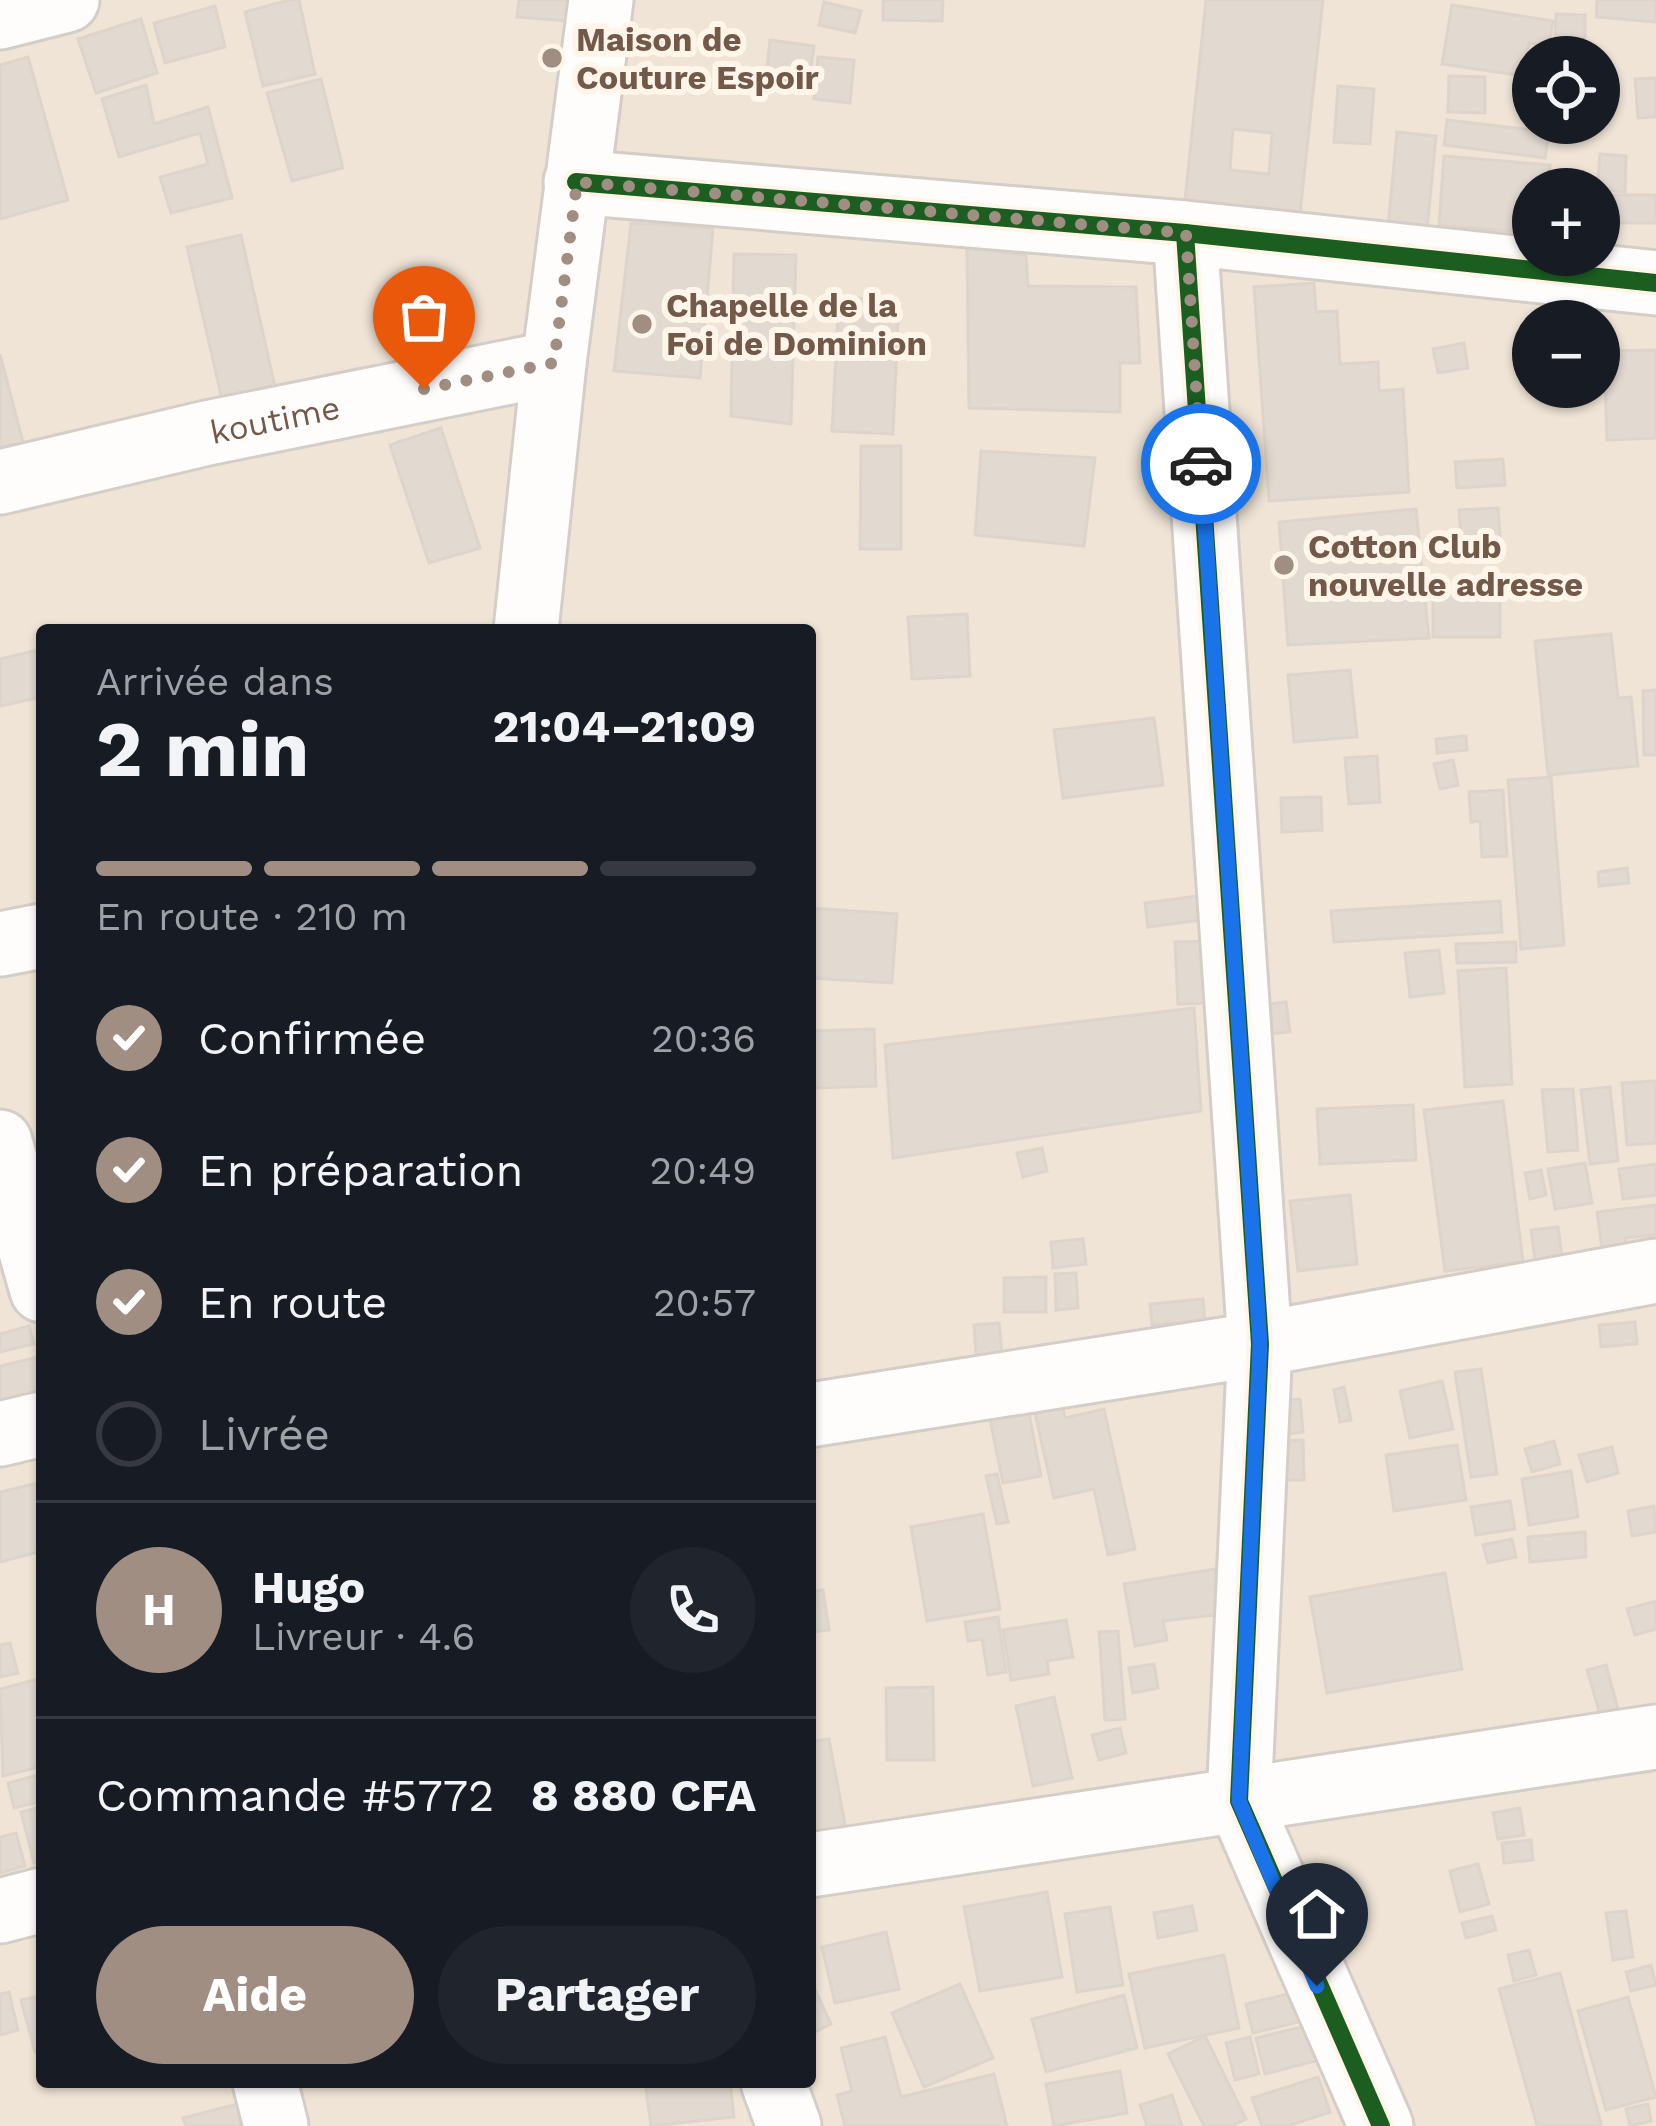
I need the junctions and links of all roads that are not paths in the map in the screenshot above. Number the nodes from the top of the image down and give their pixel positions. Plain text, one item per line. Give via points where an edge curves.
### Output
1 (67, 0) edge
2 (601, 0) edge
3 (0, 16) edge
4 (577, 182) junction
5 (1186, 233) junction
6 (1656, 283) edge
7 (554, 363) junction
8 (0, 482) edge
9 (527, 624) edge
10 (36, 937) edge
11 (0, 944) edge
12 (0, 1142) edge
13 (36, 1269) edge
14 (1656, 1271) edge
15 (1260, 1344) junction
16 (816, 1414) edge
17 (36, 1425) edge
18 (0, 1434) edge
19 (1656, 1737) edge
20 (1239, 1801) junction
21 (816, 1863) edge
22 (36, 1902) edge
23 (0, 1911) edge
24 (266, 2088) edge
25 (774, 2088) edge
26 (276, 2126) edge
27 (789, 2126) edge
28 (1381, 2126) edge

1 - 3 street
2 - 4 street
4 - 5 street
4 - 7 street
5 - 6 street
5 - 15 street
7 - 8 street, koutime
7 - 9 street
10 - 11 street
12 - 13 street
14 - 15 street
15 - 16 street
15 - 20 street
17 - 18 street
19 - 20 street
20 - 21 street
20 - 28 street
22 - 23 street
24 - 26 street
25 - 27 street

